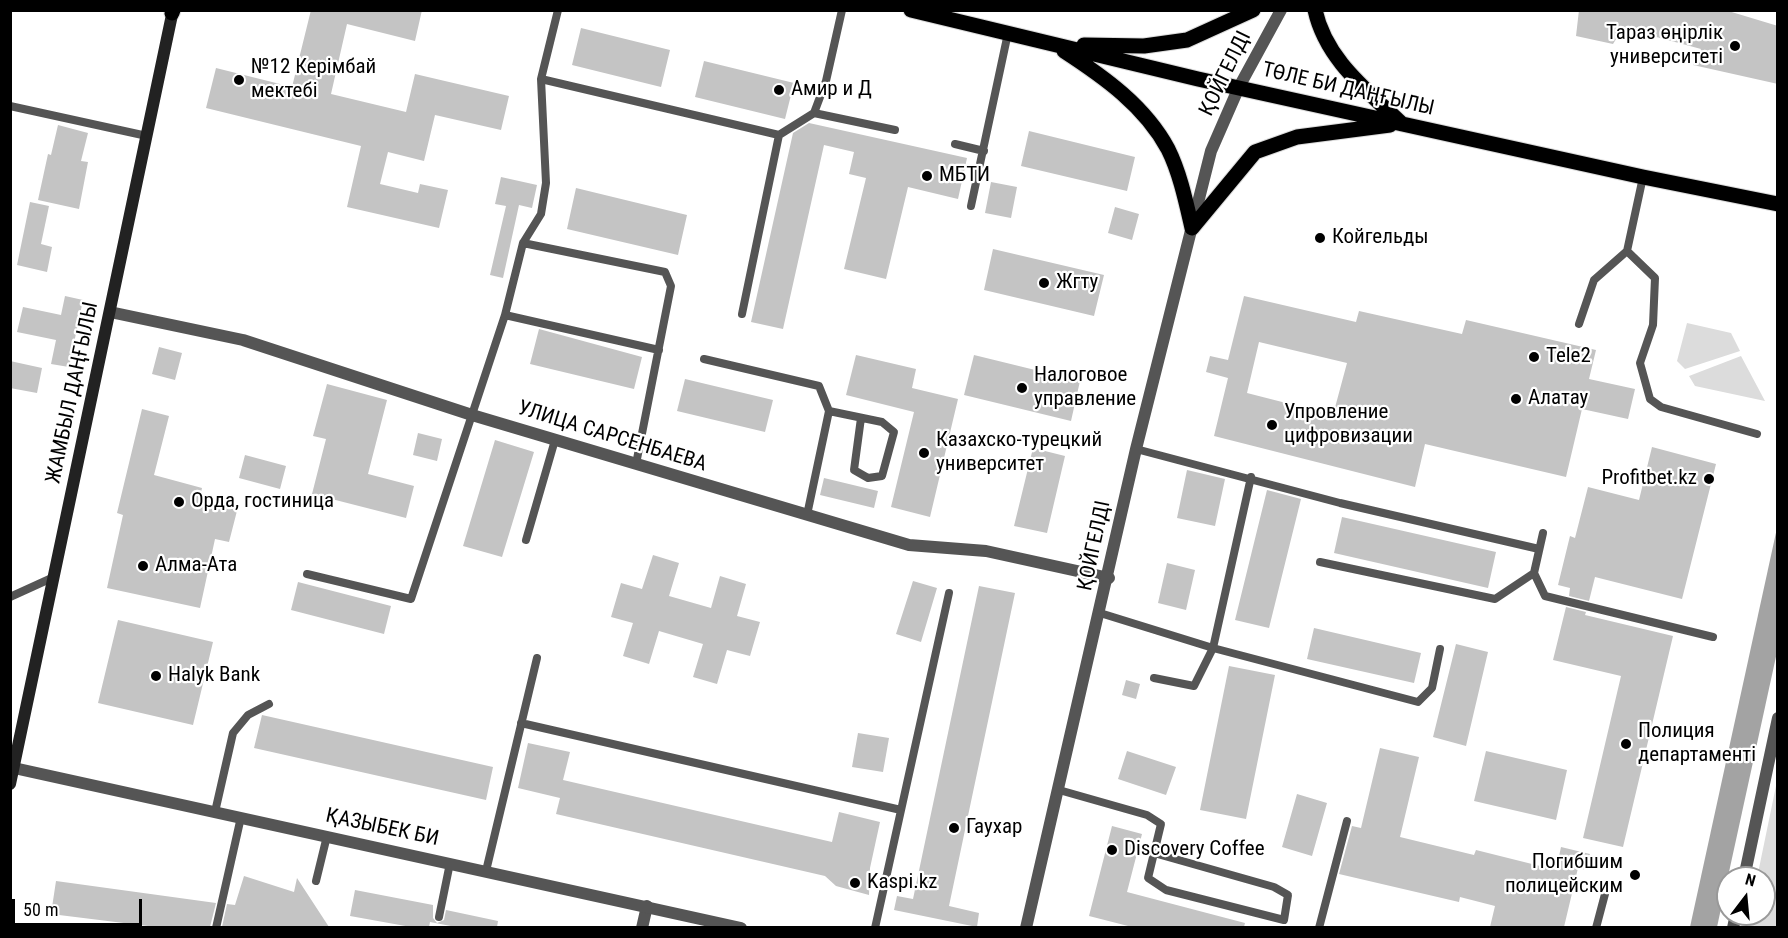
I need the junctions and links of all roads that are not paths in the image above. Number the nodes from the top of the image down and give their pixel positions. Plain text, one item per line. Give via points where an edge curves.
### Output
1 (558, 10) edge
2 (842, 10) edge
3 (1253, 10) edge
4 (1281, 10) edge
5 (1315, 10) edge
6 (173, 11) edge
7 (917, 11) edge
8 (1008, 33) junction
9 (1054, 45) junction
10 (541, 79) junction
11 (1239, 87) junction
12 (10, 106) edge
13 (814, 113) junction
14 (1402, 124) junction
15 (895, 130) dead end
16 (779, 135) junction
17 (147, 136) junction
18 (955, 144) dead end
19 (984, 151) junction
20 (1643, 177) junction
21 (1778, 204) edge
22 (971, 206) dead end
23 (1192, 228) junction
24 (523, 243) junction
25 (1627, 251) junction
26 (110, 312) junction
27 (742, 314) dead end
28 (506, 315) junction
29 (1579, 324) dead end
30 (658, 350) junction
31 (704, 359) dead end
32 (829, 411) junction
33 (472, 415) junction
34 (861, 418) junction
35 (1757, 434) dead end
36 (555, 440) junction
37 (1136, 449) junction
38 (636, 464) junction
39 (1251, 477) junction
40 (807, 515) junction
41 (1543, 533) dead end
42 (526, 540) dead end
43 (1539, 549) junction
44 (1320, 562) dead end
45 (1534, 573) junction
46 (307, 574) dead end
47 (54, 577) junction
48 (1109, 578) junction
49 (949, 593) dead end
50 (10, 597) edge
51 (1100, 613) junction
52 (1713, 637) dead end
53 (1213, 648) junction
54 (1440, 649) dead end
55 (537, 658) dead end
56 (1154, 678) dead end
57 (269, 704) dead end
58 (1778, 718) edge
59 (521, 723) junction
60 (12, 767) edge
61 (10, 784) edge
62 (1059, 790) junction
63 (901, 810) junction
64 (215, 812) junction
65 (241, 817) junction
66 (1347, 821) dead end
67 (327, 836) junction
68 (1154, 853) junction
69 (450, 863) junction
70 (1747, 866) edge
71 (486, 871) junction
72 (316, 880) dead end
73 (1605, 894) dead end
74 (647, 906) junction
75 (439, 917) dead end
76 (216, 927) edge
77 (642, 927) edge
78 (741, 927) edge
79 (875, 927) edge
80 (1026, 927) edge
81 (1319, 927) edge
82 (1596, 927) edge

1 - 10 lane
2 - 13 lane via 826,81
3 - 9 main road via 1187,40 1144,46
4 - 11 street, ҚОЙГЕЛДІ
5 - 14 main road via 1319,28 1333,53
6 - 17 main road, ЖАМБЫЛ ДАҢҒЫЛЫ
7 - 8 main road, ТӨЛЕ БИ ДАҢҒЫЛЫ
8 - 9 main road, ТӨЛЕ БИ ДАҢҒЫЛЫ
8 - 19 lane
9 - 11 main road, ТӨЛЕ БИ ДАҢҒЫЛЫ
9 - 23 main road via 1108,81 1137,108 1167,148
10 - 16 lane
10 - 24 lane via 546,183 541,214
11 - 14 main road, ТӨЛЕ БИ ДАҢҒЫЛЫ
11 - 23 street, ҚОЙГЕЛДІ via 1211,151
12 - 17 lane
13 - 15 lane
13 - 16 lane
14 - 20 main road, ТӨЛЕ БИ ДАҢҒЫЛЫ
14 - 23 main road via 1306,135 1256,152
16 - 27 lane
17 - 26 main road, ЖАМБЫЛ ДАҢҒЫЛЫ
18 - 19 lane
19 - 22 lane
20 - 21 main road, ТӨЛЕ БИ ДАҢҒЫЛЫ
20 - 25 lane
23 - 37 street, ҚОЙГЕЛДІ
24 - 28 lane
24 - 30 lane via 665,272 671,286
25 - 29 lane via 1594,280
25 - 35 lane via 1655,278 1653,325 1640,363 1650,399 1661,407
26 - 33 street, УЛИЦА САРСЕНБАЕВА via 243,340
26 - 47 main road, ЖАМБЫЛ ДАҢҒЫЛЫ
28 - 30 lane
28 - 33 lane
30 - 38 lane
31 - 32 lane via 819,386
32 - 34 lane
32 - 40 lane
33 - 36 street, УЛИЦА САРСЕНБАЕВА
33 - 46 lane via 411,599
34 - 34 lane via 882,422 894,432 882,476 868,478 854,470
36 - 38 street, УЛИЦА САРСЕНБАЕВА
36 - 42 lane
37 - 39 lane
37 - 48 street, ҚОЙГЕЛДІ
38 - 40 street, УЛИЦА САРСЕНБАЕВА
39 - 43 lane via 1340,503
39 - 53 lane
40 - 48 street, УЛИЦА САРСЕНБАЕВА via 909,545 986,550
41 - 43 lane
43 - 45 lane
44 - 45 lane via 1495,599
45 - 52 lane via 1545,596
47 - 50 lane
47 - 60 main road, ЖАМБЫЛ ДАҢҒЫЛЫ
48 - 51 street, ҚОЙГЕЛДІ
49 - 63 lane
51 - 53 lane
51 - 62 street, ҚОЙГЕЛДІ
53 - 54 lane via 1418,702 1432,688
53 - 56 lane via 1194,686
55 - 59 lane
57 - 64 lane via 248,715 233,733
58 - 70 street
59 - 63 lane
59 - 71 lane
60 - 61 main road, ЖАМБЫЛ ДАҢҒЫЛЫ
60 - 64 street, ҚАЗЫБЕК БИ
62 - 68 lane via 1147,815 1161,824
62 - 80 street, ҚОЙГЕЛДІ
63 - 79 lane
64 - 65 street, ҚАЗЫБЕК БИ
65 - 67 street, ҚАЗЫБЕК БИ
65 - 76 lane
66 - 81 lane
67 - 69 street, ҚАЗЫБЕК БИ
67 - 72 lane
68 - 68 lane via 1148,878 1166,890 1284,920 1288,895 1274,887
69 - 71 street, ҚАЗЫБЕК БИ
69 - 75 lane
71 - 74 street, ҚАЗЫБЕК БИ
73 - 82 lane
74 - 77 street
74 - 78 street, ҚАЗЫБЕК БИ

